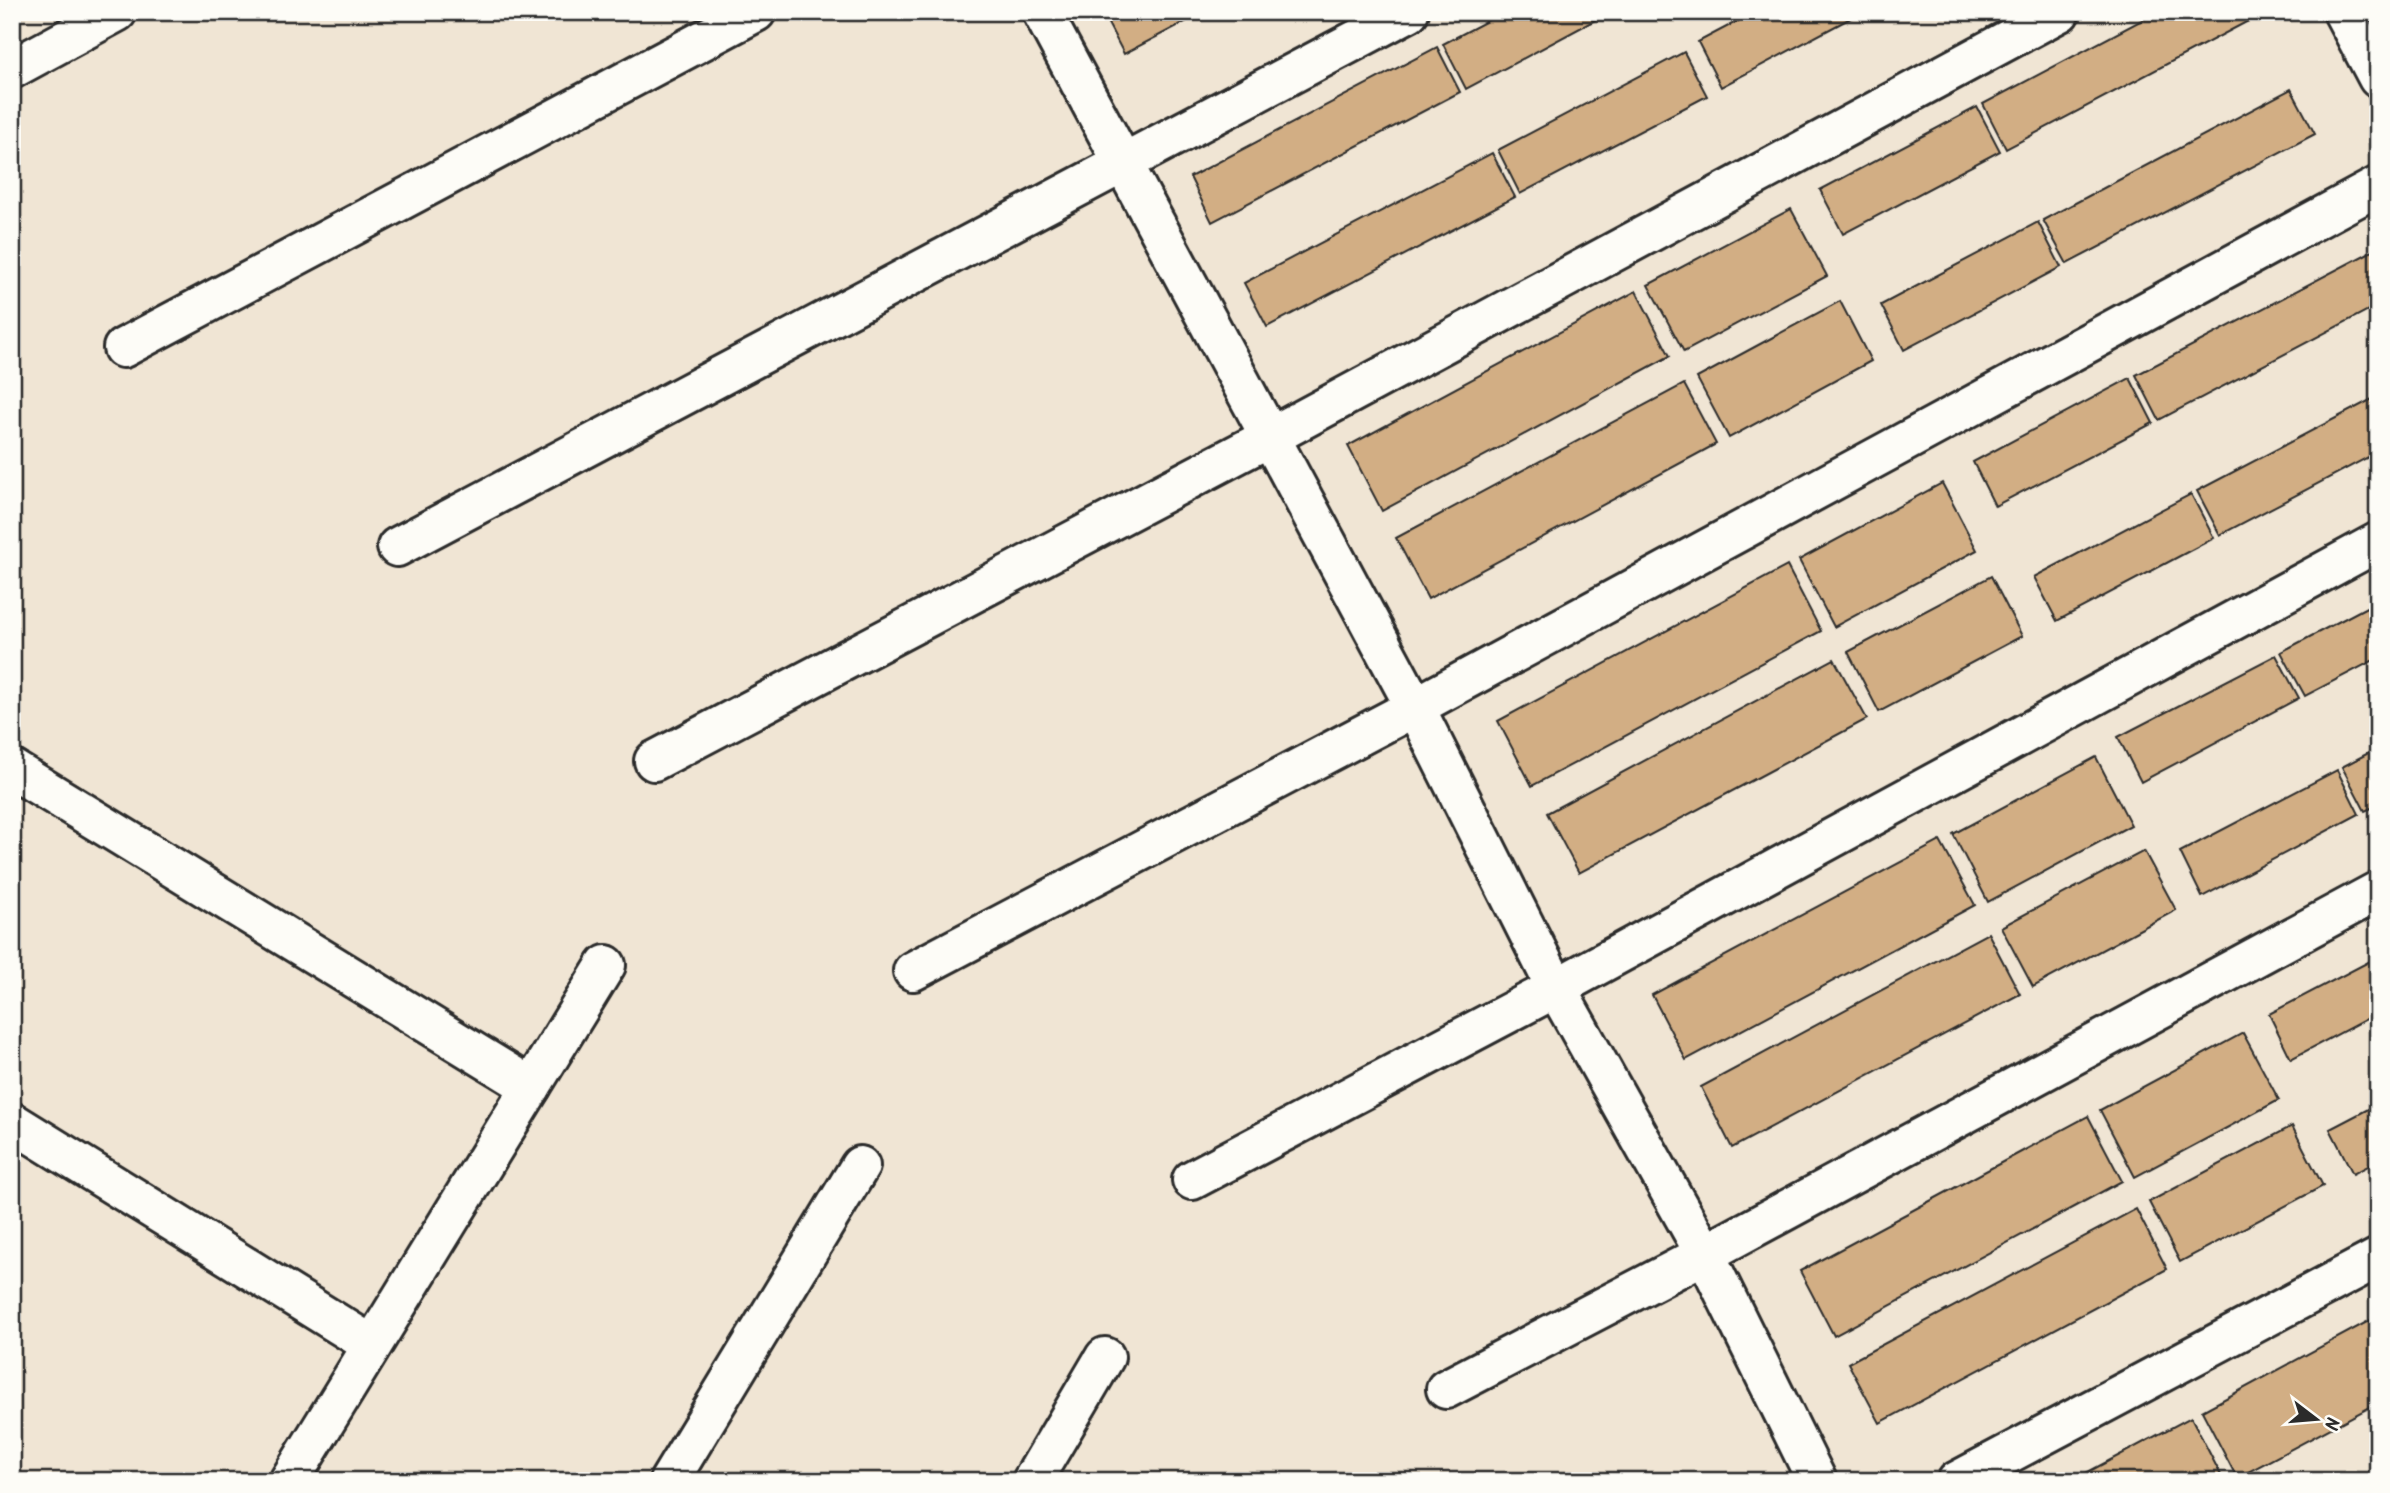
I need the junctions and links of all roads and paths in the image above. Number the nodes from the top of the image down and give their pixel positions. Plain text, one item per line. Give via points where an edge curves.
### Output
1 (117, 12) edge
2 (756, 12) edge
3 (1042, 12) edge
4 (1409, 12) edge
5 (2060, 12) edge
6 (2343, 12) edge
7 (12, 69) edge
8 (2378, 78) edge
9 (1123, 165) junction
10 (2378, 186) edge
11 (123, 348) dead end
12 (1268, 438) junction
13 (2378, 542) edge
14 (397, 547) dead end
15 (1415, 708) junction
16 (654, 761) dead end
17 (12, 769) edge
18 (2378, 891) edge
19 (606, 965) dead end
20 (913, 971) dead end
21 (1556, 988) junction
22 (531, 1087) junction
23 (12, 1122) edge
24 (860, 1166) dead end
25 (1192, 1180) dead end
26 (1705, 1254) junction
27 (2378, 1258) edge
28 (372, 1345) junction
29 (1105, 1357) dead end
30 (1446, 1389) dead end
31 (289, 1481) edge
32 (669, 1481) edge
33 (1032, 1481) edge
34 (1817, 1481) edge
35 (1957, 1481) edge

1 - 7 street
2 - 11 street
3 - 9 street
4 - 9 street
5 - 12 street
6 - 8 street
9 - 12 street
9 - 14 street
10 - 15 street
12 - 15 street
12 - 16 street
13 - 21 street
15 - 20 street
15 - 21 street
17 - 22 street
18 - 26 street
19 - 22 street
21 - 25 street
21 - 26 street
22 - 28 street
23 - 28 street
24 - 32 street
26 - 30 street
26 - 34 street
27 - 35 street
28 - 31 street
29 - 33 street

